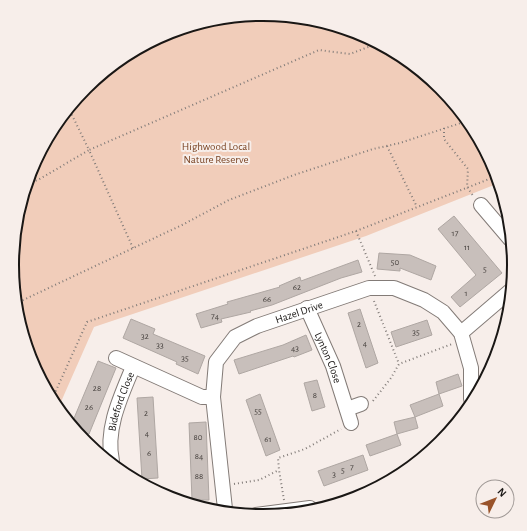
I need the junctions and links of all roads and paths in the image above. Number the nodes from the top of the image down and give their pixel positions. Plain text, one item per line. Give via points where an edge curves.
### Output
1 (371, 46) edge
2 (72, 115) edge
3 (461, 123) edge
4 (444, 128) junction
5 (387, 146) junction
6 (89, 150) junction
7 (491, 178) edge
8 (34, 181) edge
9 (467, 187) junction
10 (482, 205) dead end
11 (417, 207) junction
12 (356, 231) junction
13 (506, 234) edge
14 (133, 248) junction
15 (374, 288) junction
16 (506, 294) edge
17 (22, 301) edge
18 (307, 308) junction
19 (461, 333) junction
20 (116, 358) dead end
21 (399, 364) dead end
22 (133, 367) junction
23 (55, 393) edge
24 (471, 394) edge
25 (213, 397) junction
26 (361, 404) dead end
27 (347, 409) junction
28 (351, 423) dead end
29 (111, 456) edge
30 (279, 470) dead end
31 (223, 485) junction
32 (225, 507) edge

1 - 6 path via 350,54 319,50
2 - 6 path
3 - 4 path
4 - 5 path
4 - 9 path via 444,139 468,169
5 - 11 path
5 - 14 path via 294,175 229,200
6 - 8 path
6 - 14 path
7 - 9 path
9 - 11 path
10 - 13 street
11 - 12 path
12 - 15 path
12 - 23 path via 87,322
14 - 17 path
15 - 18 street, Hazel Drive
15 - 19 street, Hazel Drive via 394,288 424,300 443,312
15 - 21 path
16 - 19 street
18 - 25 street, Hazel Drive via 257,326 235,338 216,362
18 - 27 street, Lynton Close via 333,366
19 - 24 street, Hazel Drive via 471,368
20 - 22 street, Bideford Close
22 - 25 street, Bideford Close via 202,397
22 - 29 street, Bideford Close via 113,420
25 - 31 street, Hazel Drive
26 - 27 street
27 - 28 street, Lynton Close
30 - 31 path via 259,480
31 - 32 street, Hazel Drive

